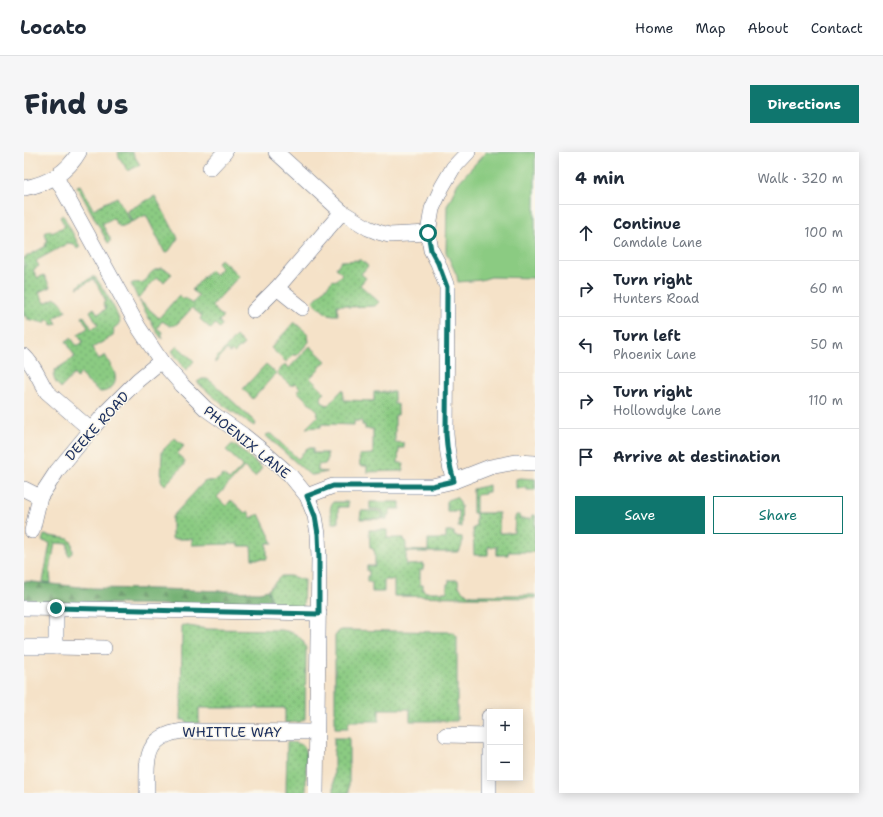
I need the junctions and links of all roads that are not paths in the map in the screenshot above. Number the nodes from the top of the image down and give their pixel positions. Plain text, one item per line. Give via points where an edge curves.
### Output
1 (79, 152) edge
2 (225, 152) edge
3 (276, 152) edge
4 (468, 152) edge
5 (210, 168) dead end
6 (56, 177) junction
7 (24, 188) edge
8 (342, 212) junction
9 (428, 233) junction
10 (277, 288) junction
11 (302, 308) dead end
12 (254, 311) dead end
13 (24, 356) edge
14 (161, 361) junction
15 (91, 430) junction
16 (535, 463) edge
17 (454, 481) junction
18 (24, 489) edge
19 (307, 496) junction
20 (40, 497) junction
21 (32, 532) dead end
22 (24, 608) edge
23 (56, 608) junction
24 (319, 614) junction
25 (24, 647) edge
26 (56, 647) junction
27 (104, 648) dead end
28 (316, 732) junction
29 (446, 735) dead end
30 (487, 736) edge
31 (489, 745) edge
32 (147, 793) edge
33 (316, 793) edge
34 (489, 793) edge

1 - 6 street via 73,162
2 - 5 street
3 - 8 street
4 - 9 street via 453,168 442,186 432,209
6 - 7 street
6 - 14 street, PHOENIX LANE via 139,328
8 - 9 street via 368,228 389,235
8 - 10 street
9 - 17 street via 431,250 447,287 446,434 449,465
10 - 11 street
10 - 12 street
13 - 15 street via 47,392
14 - 15 street, DEEKE ROAD via 138,380
14 - 19 street, PHOENIX LANE via 206,408 264,452 290,475
15 - 20 street, DEEKE ROAD via 57,471
16 - 17 street via 516,462 490,467
17 - 19 street via 432,486 333,486
18 - 20 street
19 - 24 street, PHOENIX LANE via 315,516 318,534
20 - 21 street, DEEKE ROAD
22 - 23 street
23 - 24 street
23 - 26 street
24 - 28 street, PHOENIX LANE
25 - 26 street
26 - 27 street
28 - 32 street, WHITTLE WAY via 170,733 158,739 151,749 147,763
28 - 33 street, PHOENIX LANE
29 - 30 street
31 - 34 street

